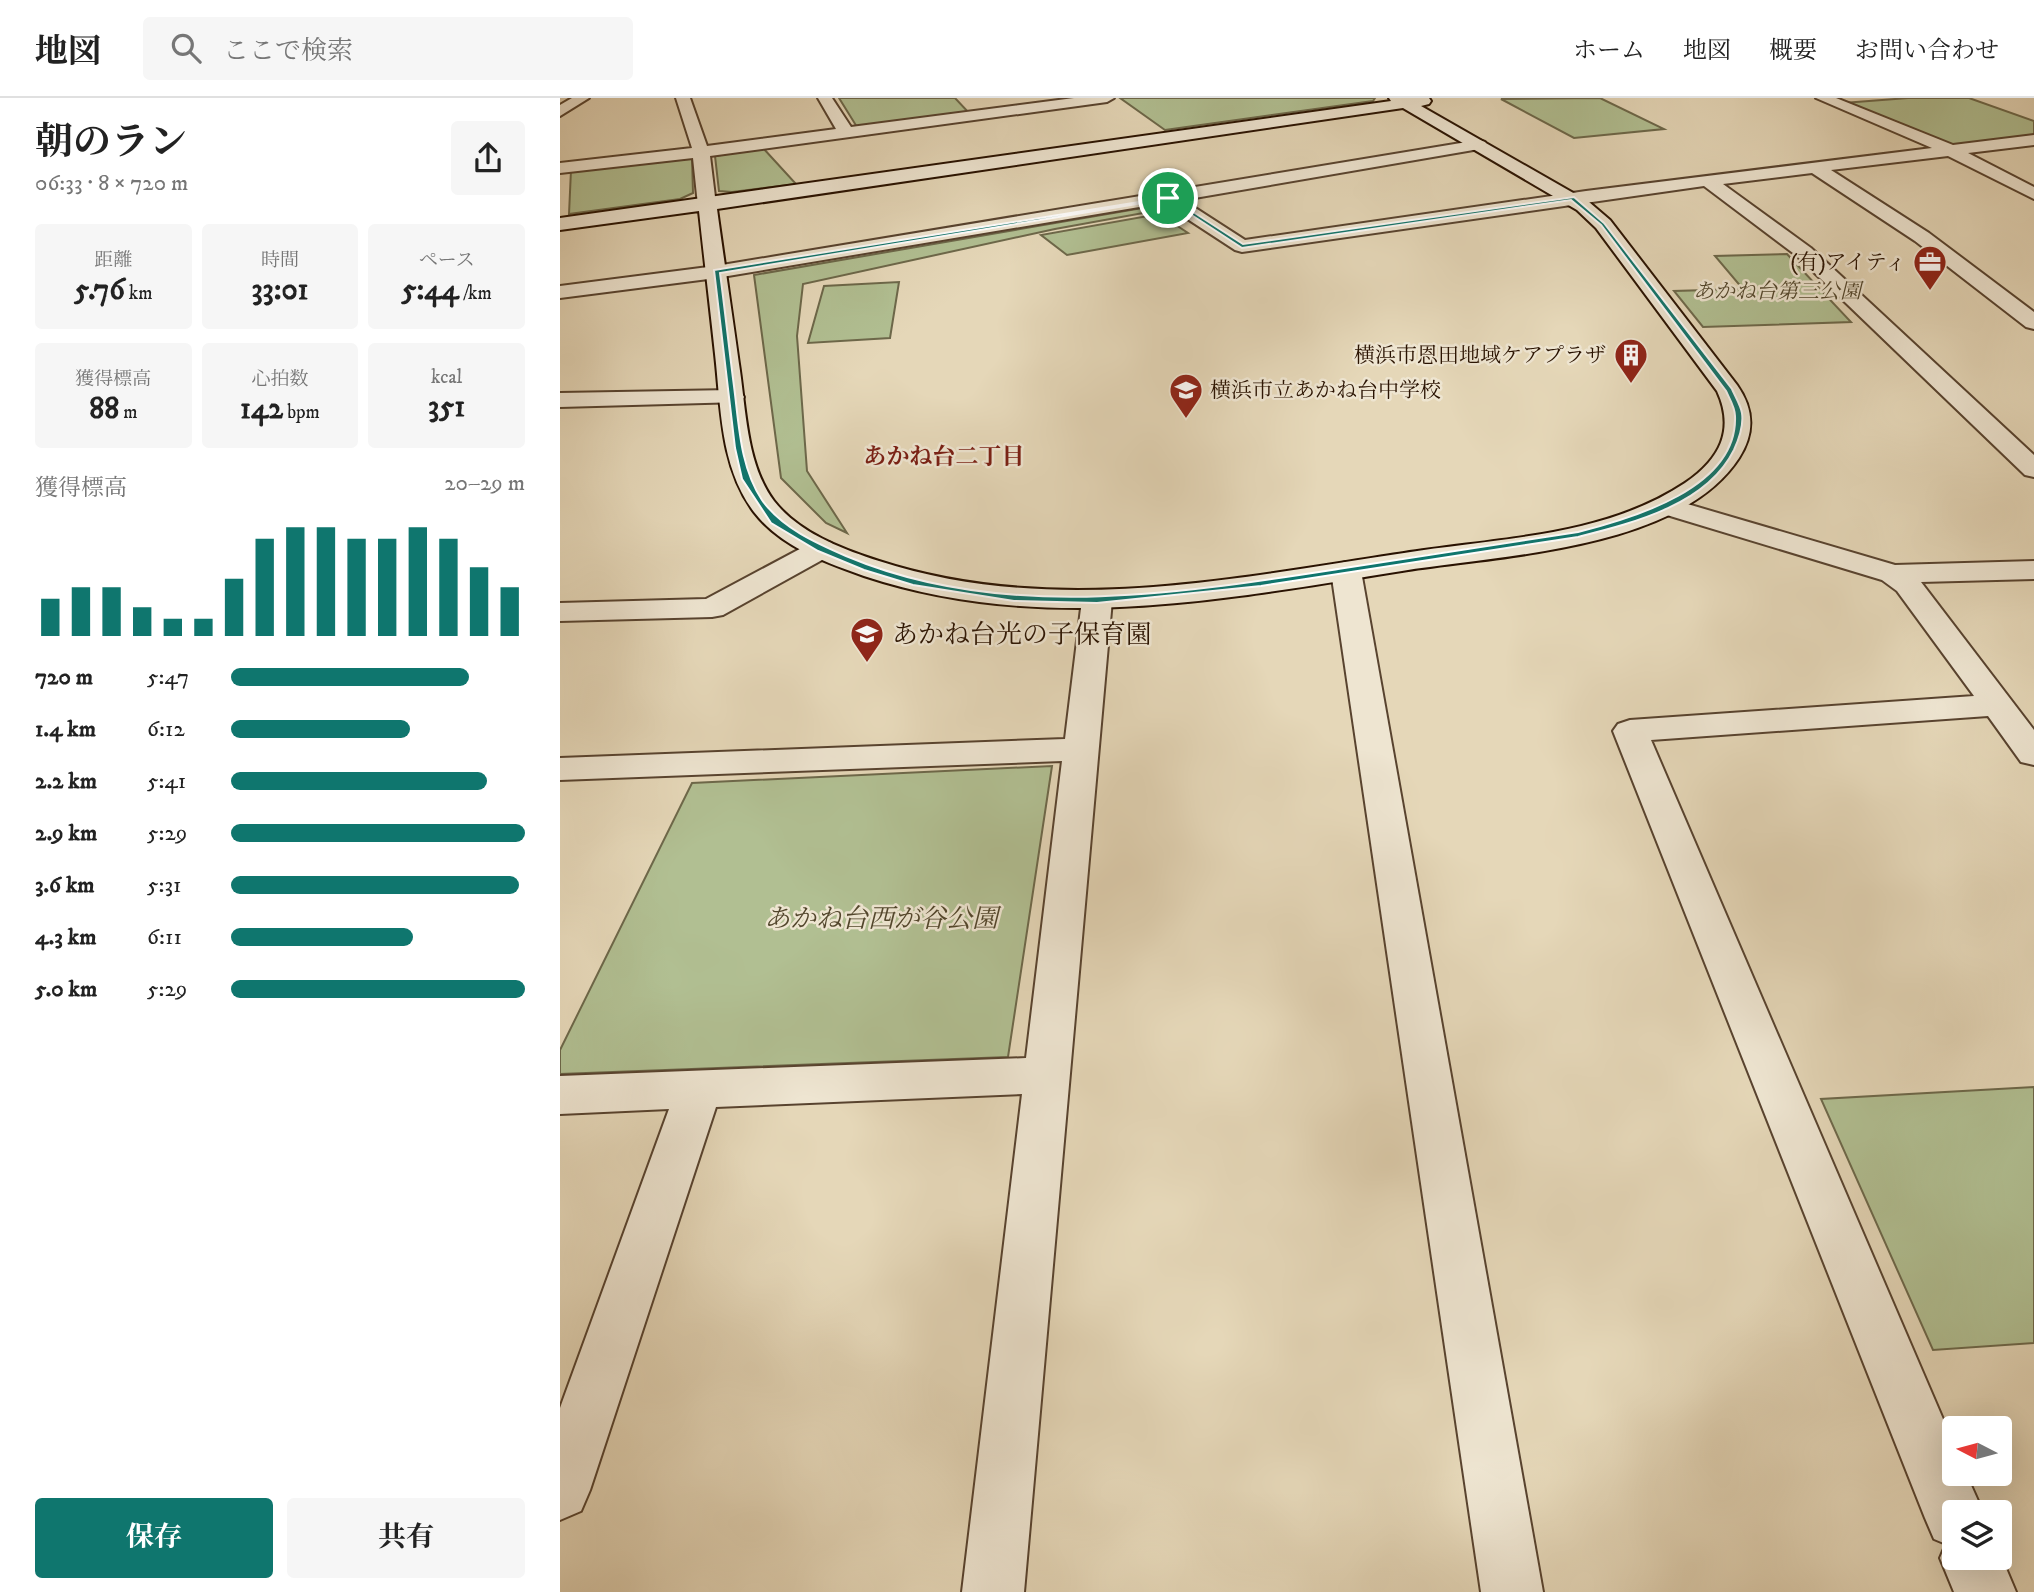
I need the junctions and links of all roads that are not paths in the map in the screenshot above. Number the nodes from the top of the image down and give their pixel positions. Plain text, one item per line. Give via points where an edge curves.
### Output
1 (582, 98) edge
2 (683, 98) edge
3 (825, 98) edge
4 (964, 98) edge
5 (1107, 98) edge
6 (1435, 100) edge
7 (1400, 101) edge
8 (1830, 101) edge
9 (1866, 101) dead end
10 (560, 110) edge
11 (979, 115) junction
12 (846, 132) junction
13 (2033, 141) edge
14 (1479, 145) junction
15 (1949, 150) junction
16 (701, 152) junction
17 (1814, 167) junction
18 (560, 168) edge
19 (1708, 181) junction
20 (2034, 194) edge
21 (1168, 198) junction
22 (1572, 198) junction
23 (707, 205) junction
24 (560, 224) edge
25 (716, 272) junction
26 (560, 292) edge
27 (2034, 321) edge
28 (732, 397) junction
29 (560, 400) edge
30 (2024, 450) edge
31 (2034, 469) edge
32 (1667, 506) junction
33 (821, 549) junction
34 (1346, 570) junction
35 (2034, 570) edge
36 (1893, 574) junction
37 (1097, 600) junction
38 (560, 612) edge
39 (1998, 705) junction
40 (1080, 749) junction
41 (2034, 754) edge
42 (560, 769) edge
43 (1047, 1074) junction
44 (699, 1089) junction
45 (560, 1095) edge
46 (560, 1490) edge
47 (1948, 1500) edge
48 (1976, 1570) edge
49 (993, 1592) edge
50 (1512, 1592) edge
51 (1985, 1592) edge

1 - 10 street
2 - 16 street
3 - 12 street
4 - 11 street
5 - 11 street
6 - 7 street
7 - 14 street
7 - 23 street
8 - 9 street
8 - 15 street
11 - 12 street
12 - 16 street
13 - 15 street
14 - 21 street
14 - 22 street
15 - 17 street
15 - 20 street
16 - 18 street
16 - 23 street
17 - 19 street
17 - 27 street via 1922,237
19 - 22 street
19 - 30 street via 1804,251
21 - 22 street via 1242,246
21 - 25 street
22 - 32 street via 1602,224 1729,390 1739,413 1736,437 1724,461 1697,488
23 - 24 street
23 - 25 street
25 - 26 street
25 - 28 street
28 - 29 street
28 - 33 street via 746,479 758,500 774,521
30 - 31 street
32 - 34 street via 1578,534
32 - 36 street
33 - 37 street via 913,582 1014,598
33 - 38 street via 712,608
34 - 37 street
34 - 50 street
35 - 36 street
36 - 39 street via 1908,585
37 - 40 street
39 - 41 street
39 - 47 street via 1630,731
40 - 42 street
40 - 43 street
43 - 44 street
43 - 49 street
44 - 45 street
44 - 46 street
48 - 51 street

